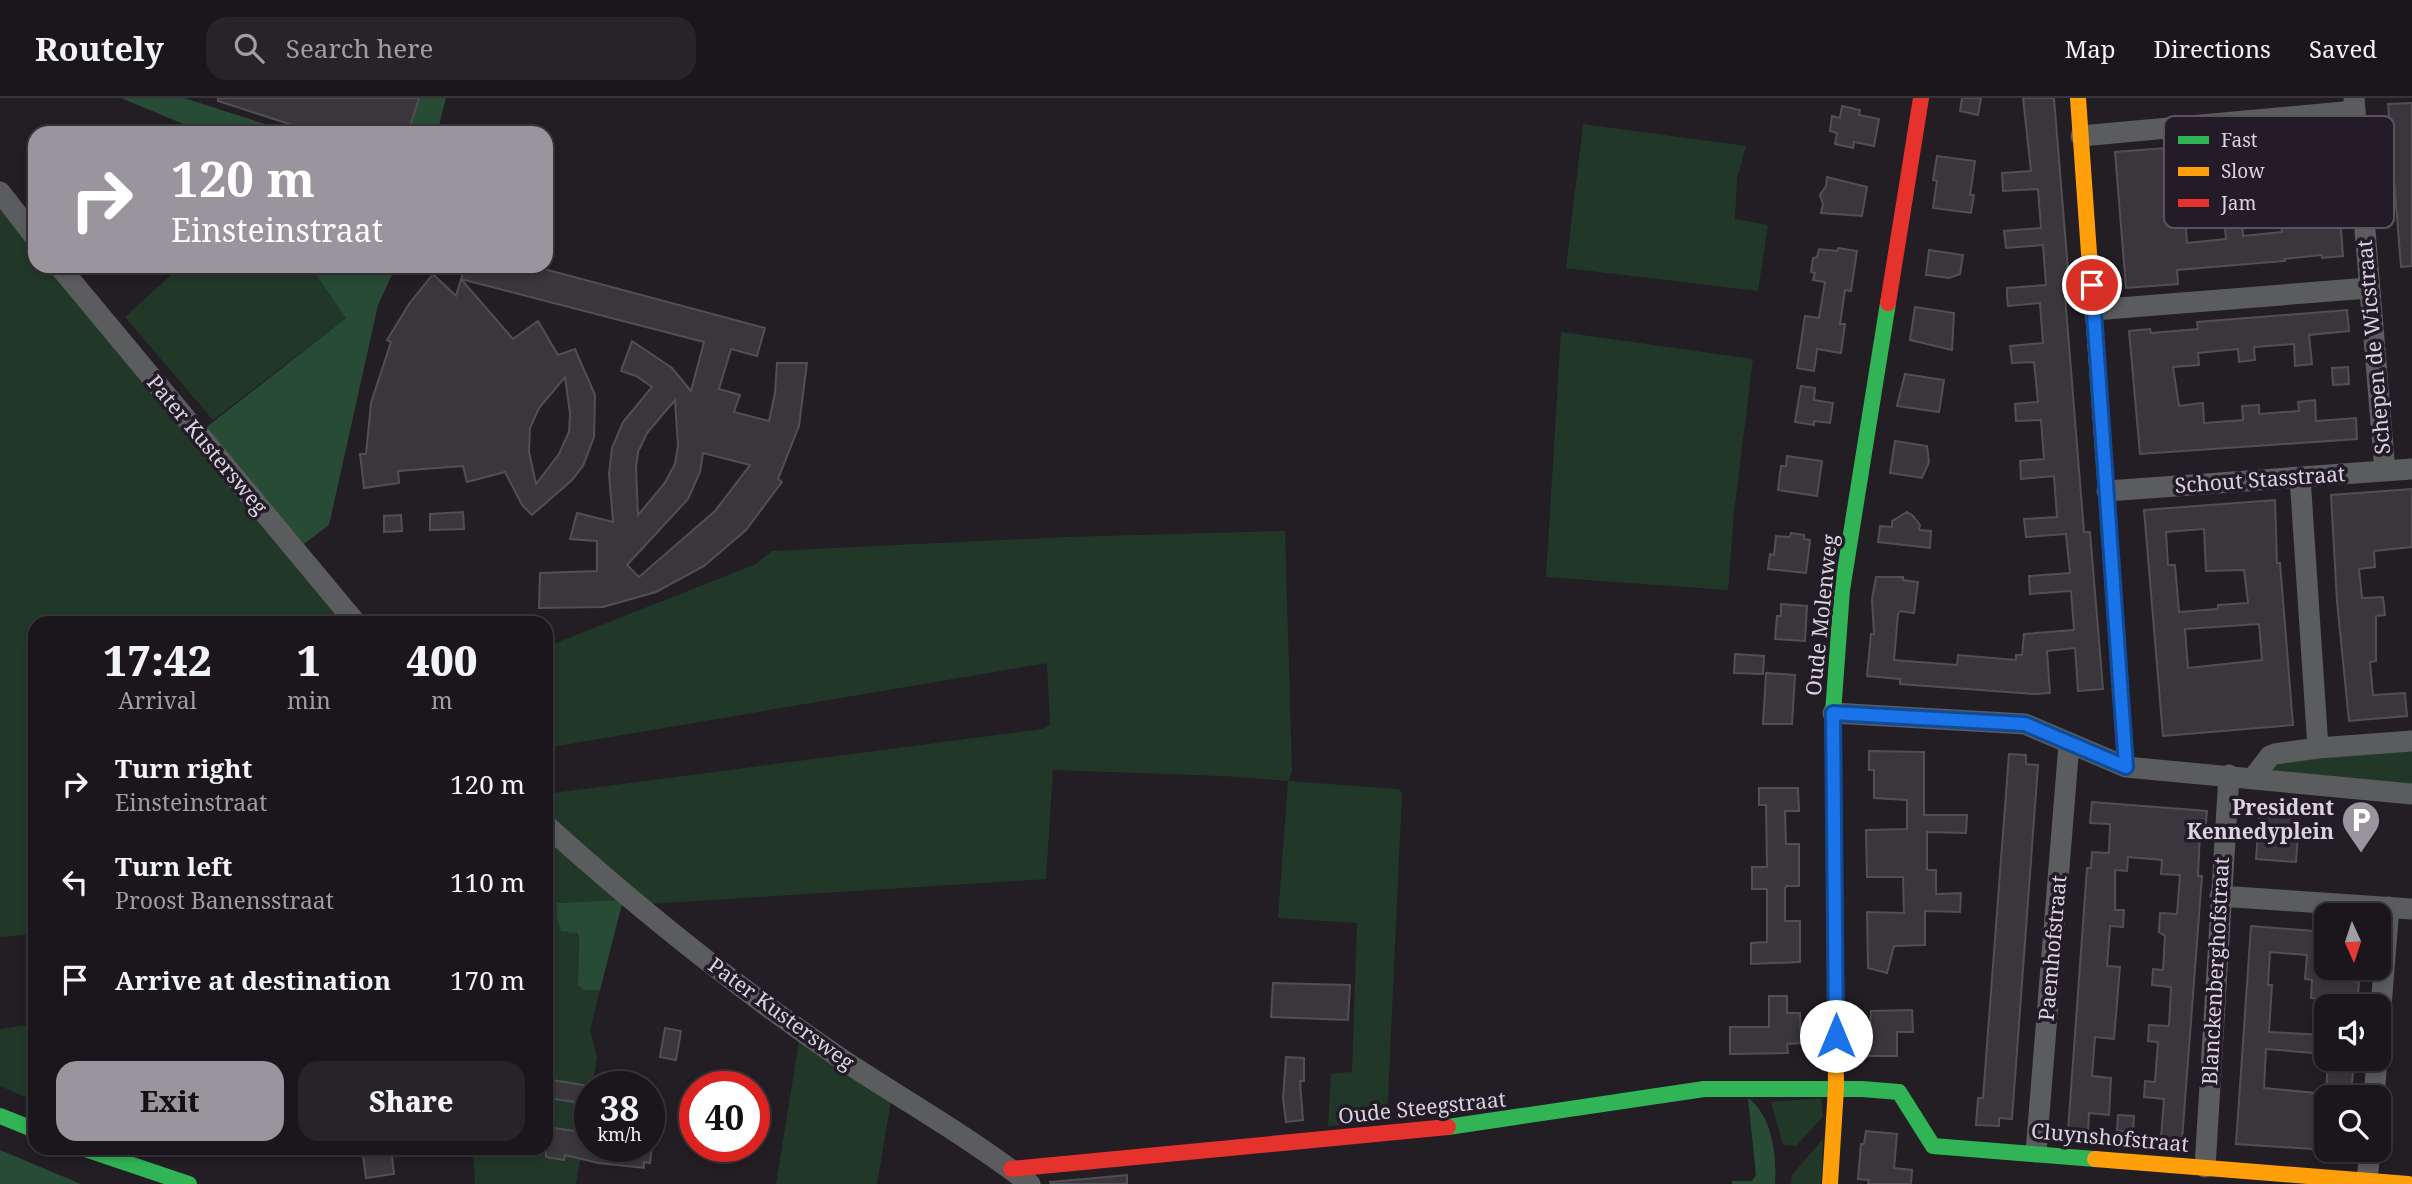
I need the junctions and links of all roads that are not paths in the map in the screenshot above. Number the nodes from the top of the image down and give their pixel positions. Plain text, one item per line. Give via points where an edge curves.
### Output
1 (1921, 98) edge
2 (2078, 98) edge
3 (2354, 105) edge
4 (2254, 116) edge
5 (2164, 126) edge
6 (2081, 135) junction
7 (0, 192) edge
8 (28, 228) edge
9 (2363, 228) edge
10 (65, 273) edge
11 (2368, 288) junction
12 (2094, 310) junction
13 (2412, 469) edge
14 (2385, 471) junction
15 (2300, 477) junction
16 (2107, 491) junction
17 (350, 616) edge
18 (1833, 713) junction
19 (2412, 741) edge
20 (2069, 744) junction
21 (2318, 748) junction
22 (2126, 767) junction
23 (2229, 775) junction
24 (2253, 778) junction
25 (2412, 794) edge
26 (553, 831) edge
27 (2220, 896) junction
28 (2319, 903) edge
29 (2391, 908) edge
30 (2412, 909) edge
31 (1836, 1088) junction
32 (0, 1116) edge
33 (28, 1127) edge
34 (2036, 1152) junction
35 (103, 1155) edge
36 (2369, 1162) edge
37 (2205, 1167) junction
38 (1011, 1169) junction
39 (2367, 1181) junction
40 (189, 1184) edge
41 (1030, 1184) edge
42 (1830, 1184) edge
43 (2408, 1184) edge

1 - 18 street, Oude Molenweg via 1842,590
2 - 6 street
3 - 4 street
5 - 6 street
6 - 12 street
7 - 8 street
9 - 11 street, Schepen de Wicstraat
10 - 17 street, Pater Kustersweg
11 - 12 street
11 - 14 street, Schepen de Wicstraat
12 - 16 street
13 - 14 street, Schout Stasstraat
14 - 15 street, Schout Stasstraat
15 - 16 street, Schout Stasstraat
15 - 21 street
16 - 22 street
18 - 20 street via 2025,724
18 - 31 street, Oude Molenweg
19 - 21 street
20 - 22 street
20 - 34 street, Paemhofstraat
21 - 24 street via 2270,756
22 - 23 street
23 - 24 street
23 - 27 street, Blanckenberghofstraat
24 - 25 street
26 - 38 street, Pater Kustersweg via 730,979 843,1060
27 - 28 street
27 - 37 street, Blanckenberghofstraat
29 - 30 street
31 - 34 street, Cluynshofstraat via 1899,1093 1933,1146
31 - 38 street, Oude Steegstraat via 1704,1089 1487,1124
31 - 42 street, Oude Molenweg
32 - 33 street
34 - 37 street, Cluynshofstraat
35 - 40 street
36 - 39 street
37 - 39 street, Cluynshofstraat
38 - 41 street, Pater Kustersweg
39 - 43 street, Cluynshofstraat

